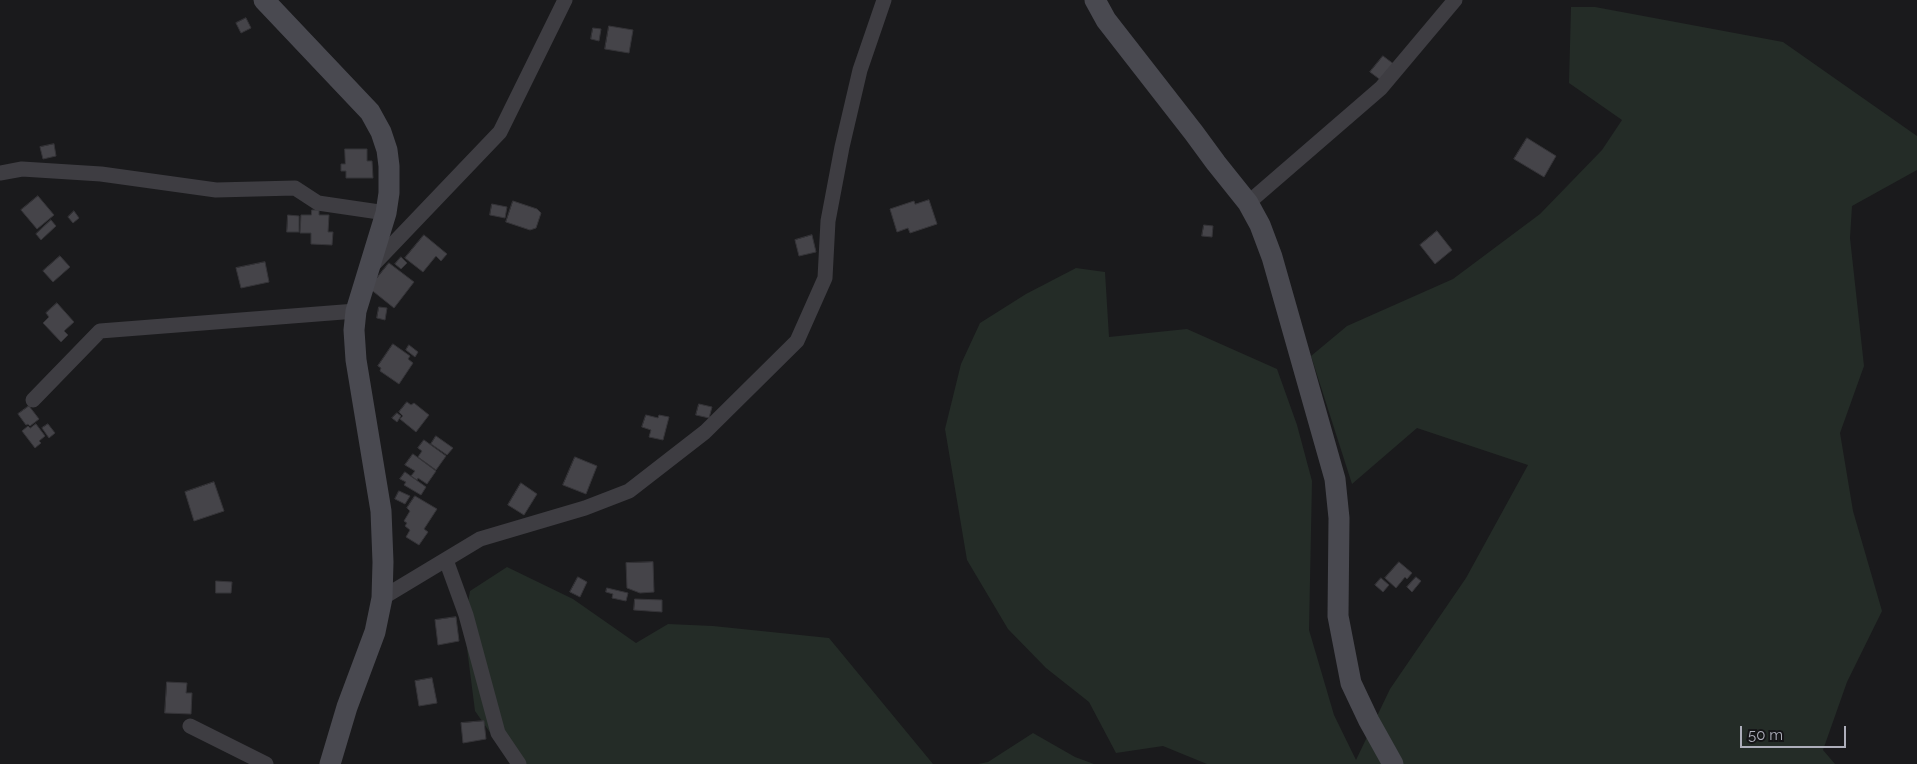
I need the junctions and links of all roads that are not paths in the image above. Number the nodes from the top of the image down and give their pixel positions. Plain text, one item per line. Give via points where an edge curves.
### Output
1 (264, 0) edge
2 (565, 0) edge
3 (884, 0) edge
4 (1081, 0) edge
5 (1095, 0) edge
6 (1456, 0) edge
7 (0, 173) edge
8 (1248, 203) junction
9 (386, 213) junction
10 (366, 272) junction
11 (356, 311) junction
12 (1293, 351) junction
13 (33, 400) dead end
14 (446, 560) junction
15 (382, 598) junction
16 (190, 726) dead end
17 (266, 764) edge
18 (330, 764) edge
19 (519, 764) edge
20 (1379, 764) edge
21 (1394, 764) edge

1 - 9 main road via 370,112 381,132 389,166
2 - 10 street via 500,132
3 - 14 street via 860,70 842,147 828,221 825,278 797,341 705,432 629,491 585,508 480,539
4 - 12 main road via 1107,39 1238,208 1250,232
5 - 8 main road via 1106,20
6 - 8 street via 1381,88
7 - 9 street via 22,169 101,174 216,190 295,188 318,203
8 - 12 main road via 1272,256
9 - 10 main road
10 - 11 main road
11 - 13 street via 100,332
11 - 15 main road via 356,360 381,511
12 - 20 main road via 1320,468 1326,509 1329,560 1327,618 1332,646 1355,717
12 - 21 main road via 1335,479 1339,518 1338,616 1351,683
14 - 15 street
14 - 19 street via 466,615 498,733
15 - 18 main road via 375,632
16 - 17 street

